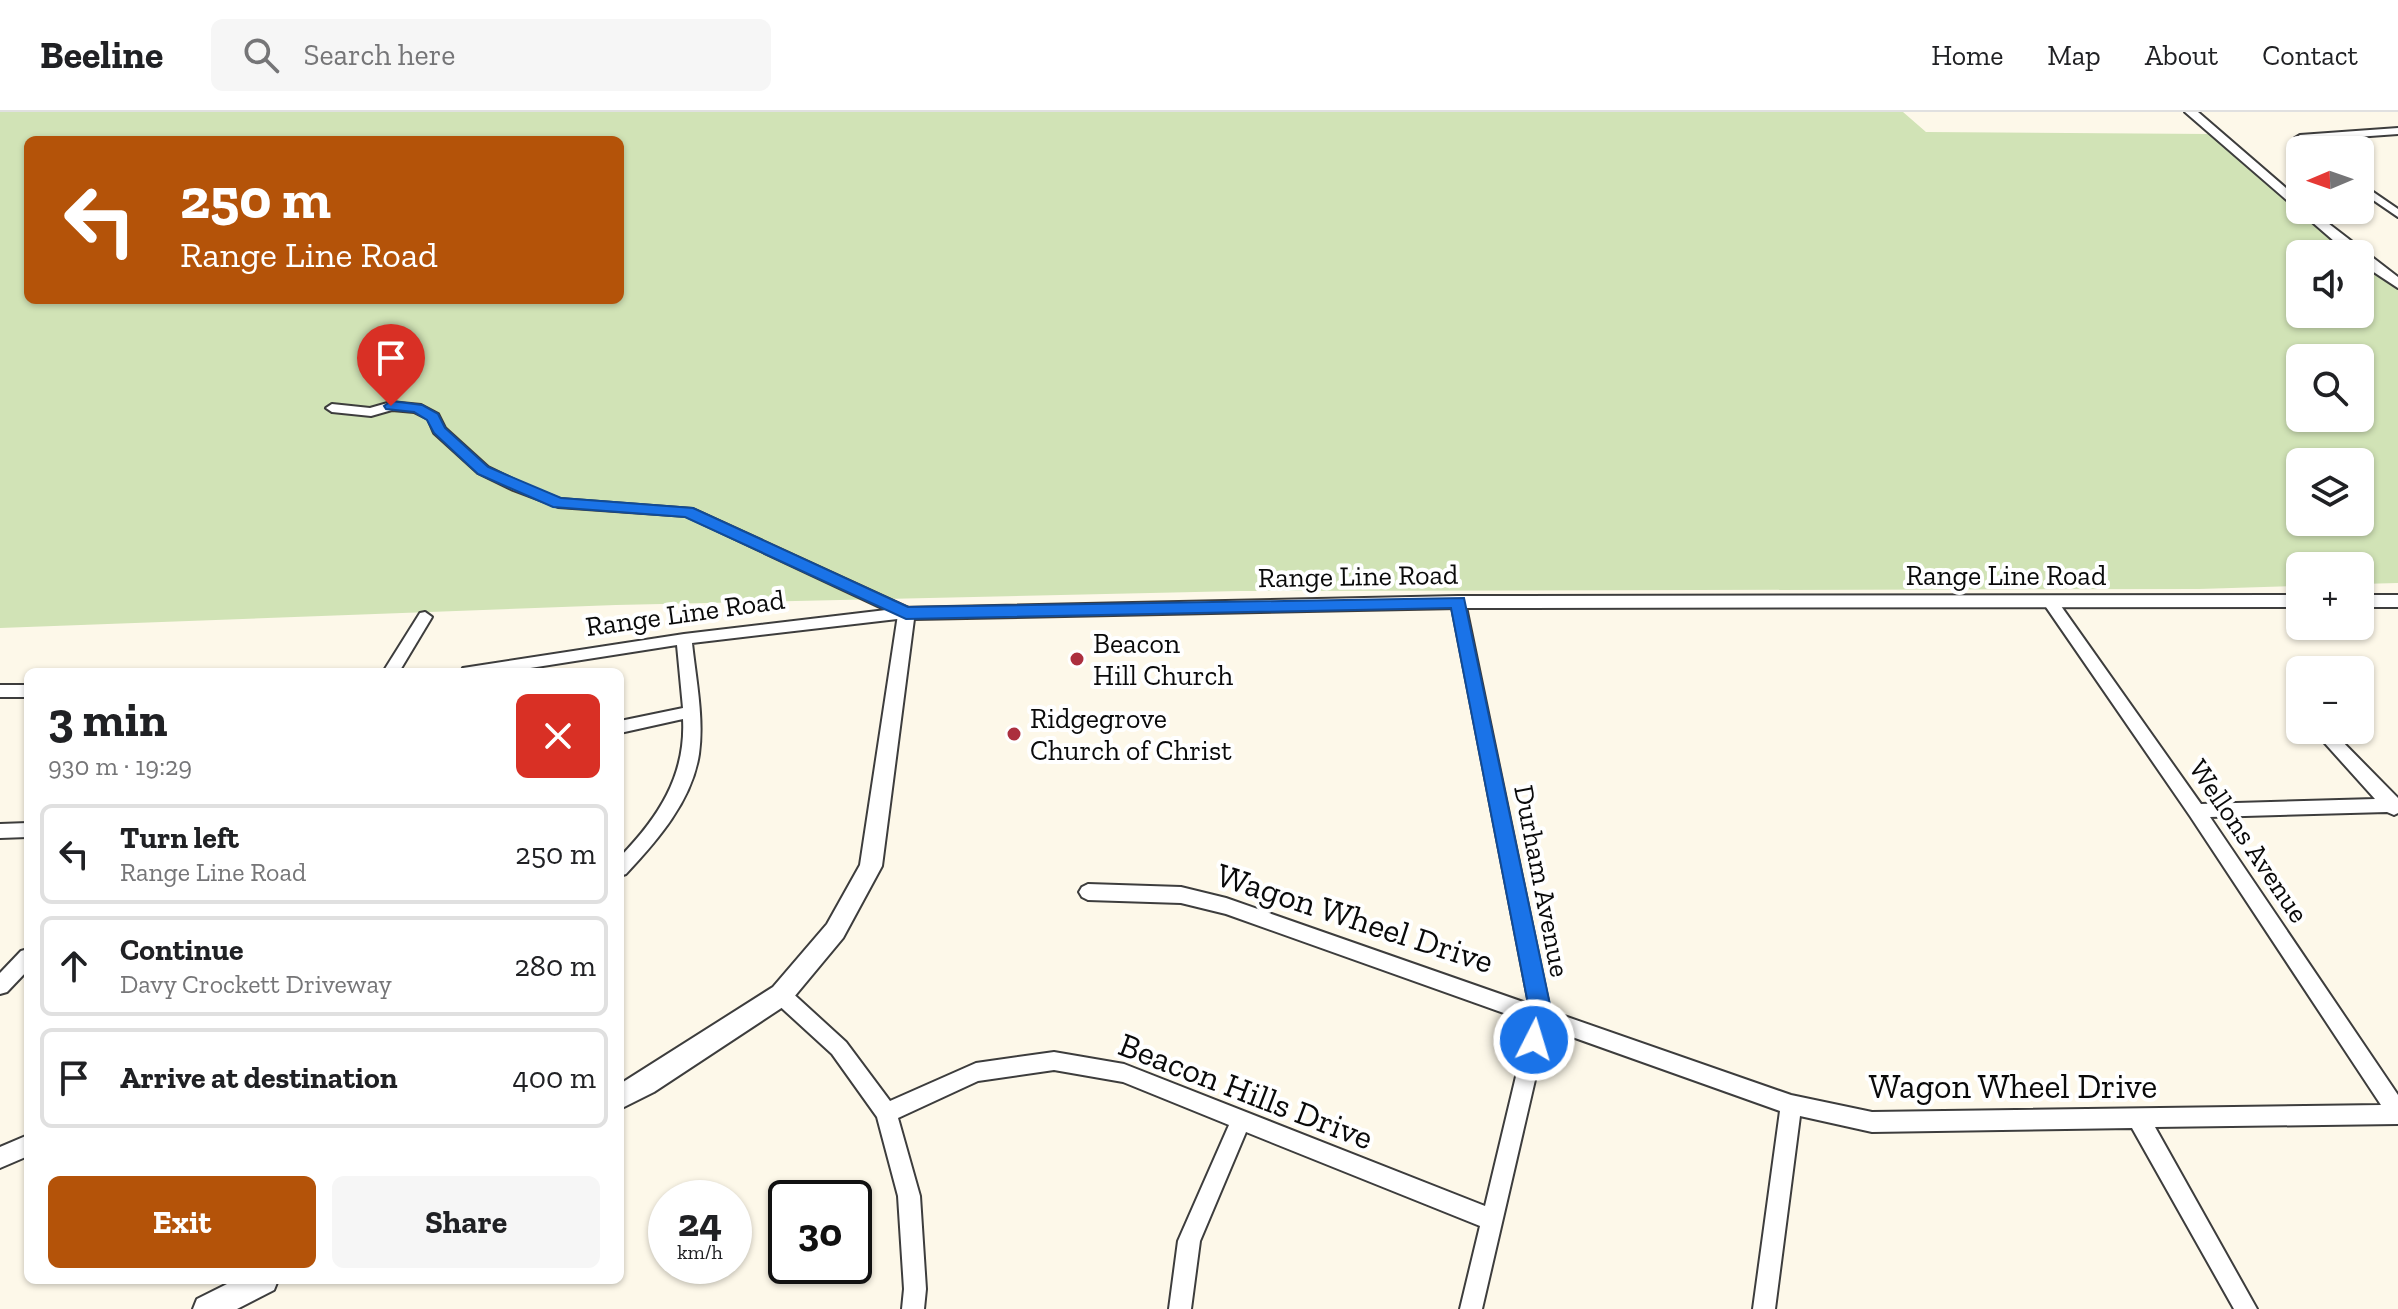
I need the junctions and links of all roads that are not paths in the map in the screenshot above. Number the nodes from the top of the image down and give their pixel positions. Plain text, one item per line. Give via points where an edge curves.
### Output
1 (2191, 112) edge
2 (2398, 131) edge
3 (2328, 136) edge
4 (2286, 194) edge
5 (2374, 196) edge
6 (2398, 214) edge
7 (2321, 224) edge
8 (2340, 240) edge
9 (2374, 267) edge
10 (2398, 284) edge
11 (332, 408) dead end
12 (2286, 601) edge
13 (2374, 601) edge
14 (2398, 601) edge
15 (1458, 602) junction
16 (2051, 603) junction
17 (906, 613) junction
18 (425, 617) dead end
19 (684, 639) junction
20 (393, 668) edge
21 (495, 668) edge
22 (0, 691) edge
23 (24, 691) edge
24 (690, 712) junction
25 (624, 726) edge
26 (2335, 744) edge
27 (2396, 807) edge
28 (2196, 811) junction
29 (24, 830) edge
30 (0, 831) edge
31 (624, 865) edge
32 (1088, 892) dead end
33 (24, 961) edge
34 (0, 986) edge
35 (781, 995) junction
36 (1541, 1014) junction
37 (624, 1095) edge
38 (1791, 1105) junction
39 (886, 1113) junction
40 (2398, 1113) edge
41 (1241, 1120) junction
42 (2139, 1120) junction
43 (24, 1147) edge
44 (0, 1158) edge
45 (1490, 1219) junction
46 (256, 1284) edge
47 (207, 1309) edge
48 (913, 1309) edge
49 (1180, 1309) edge
50 (1471, 1309) edge
51 (1764, 1309) edge
52 (2246, 1309) edge

1 - 4 street
2 - 3 street
5 - 6 street
7 - 8 street
9 - 10 street
11 - 17 street via 417,408 433,417 439,430 483,470 518,487 558,503 688,512
12 - 16 street, Range Line Road
13 - 14 street
15 - 16 street, Range Line Road
15 - 17 street, Range Line Road
15 - 36 street, Durham Avenue
16 - 28 street, Wellons Avenue
17 - 19 street, Range Line Road
17 - 35 street via 871,866 835,931
18 - 20 street
19 - 21 street, Range Line Road
19 - 24 street
22 - 23 street
24 - 25 street
24 - 31 street via 693,740 673,803
26 - 27 street
27 - 28 street
28 - 40 street, Wellons Avenue
29 - 30 street
32 - 36 street, Wagon Wheel Drive via 1181,895 1226,906
33 - 34 street
35 - 37 street
35 - 39 street via 839,1048
36 - 38 street, Wagon Wheel Drive
36 - 45 street, Durham Avenue
38 - 42 street, Wagon Wheel Drive via 1872,1122
38 - 51 street
39 - 41 street, Beacon Hills Drive via 976,1072 1054,1061 1124,1073
39 - 48 street via 909,1196
40 - 42 street, Wagon Wheel Drive
41 - 45 street, Beacon Hills Drive
41 - 49 street via 1189,1241
42 - 52 street
43 - 44 street
45 - 50 street, Durham Avenue
46 - 47 street

